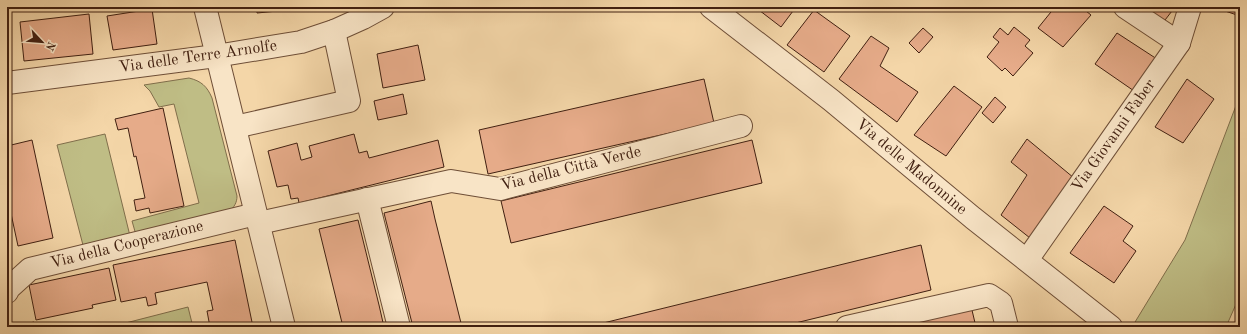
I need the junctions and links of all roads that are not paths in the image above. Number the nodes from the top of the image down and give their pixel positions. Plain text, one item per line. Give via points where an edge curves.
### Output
1 (205, 7) edge
2 (382, 7) edge
3 (711, 7) edge
4 (1125, 7) edge
5 (1190, 7) edge
6 (334, 31) junction
7 (1179, 43) junction
8 (216, 56) junction
9 (7, 83) edge
10 (741, 126) dead end
11 (234, 127) junction
12 (367, 199) junction
13 (257, 218) junction
14 (1027, 260) junction
15 (7, 292) edge
16 (1095, 323) edge
17 (284, 327) edge
18 (399, 327) edge
19 (846, 327) edge
20 (1008, 327) edge

1 - 8 street
2 - 6 street, Via delle Terre Arnolfe
3 - 14 street, Via delle Madonnine via 831,100
4 - 7 street
5 - 7 street, Via Giovanni Faber
6 - 8 street, Via delle Terre Arnolfe via 301,42
6 - 11 street via 349,101
7 - 14 street, Via Giovanni Faber
8 - 9 street, Via delle Terre Arnolfe
8 - 11 street
10 - 12 street, Via della Città Verde via 500,189 452,181
11 - 13 street
12 - 13 street, Via della Città Verde
12 - 18 street
13 - 15 street, Via della Cooperazione via 30,269
13 - 17 street
14 - 16 street, Via delle Madonnine
19 - 20 street via 989,295 1001,303

